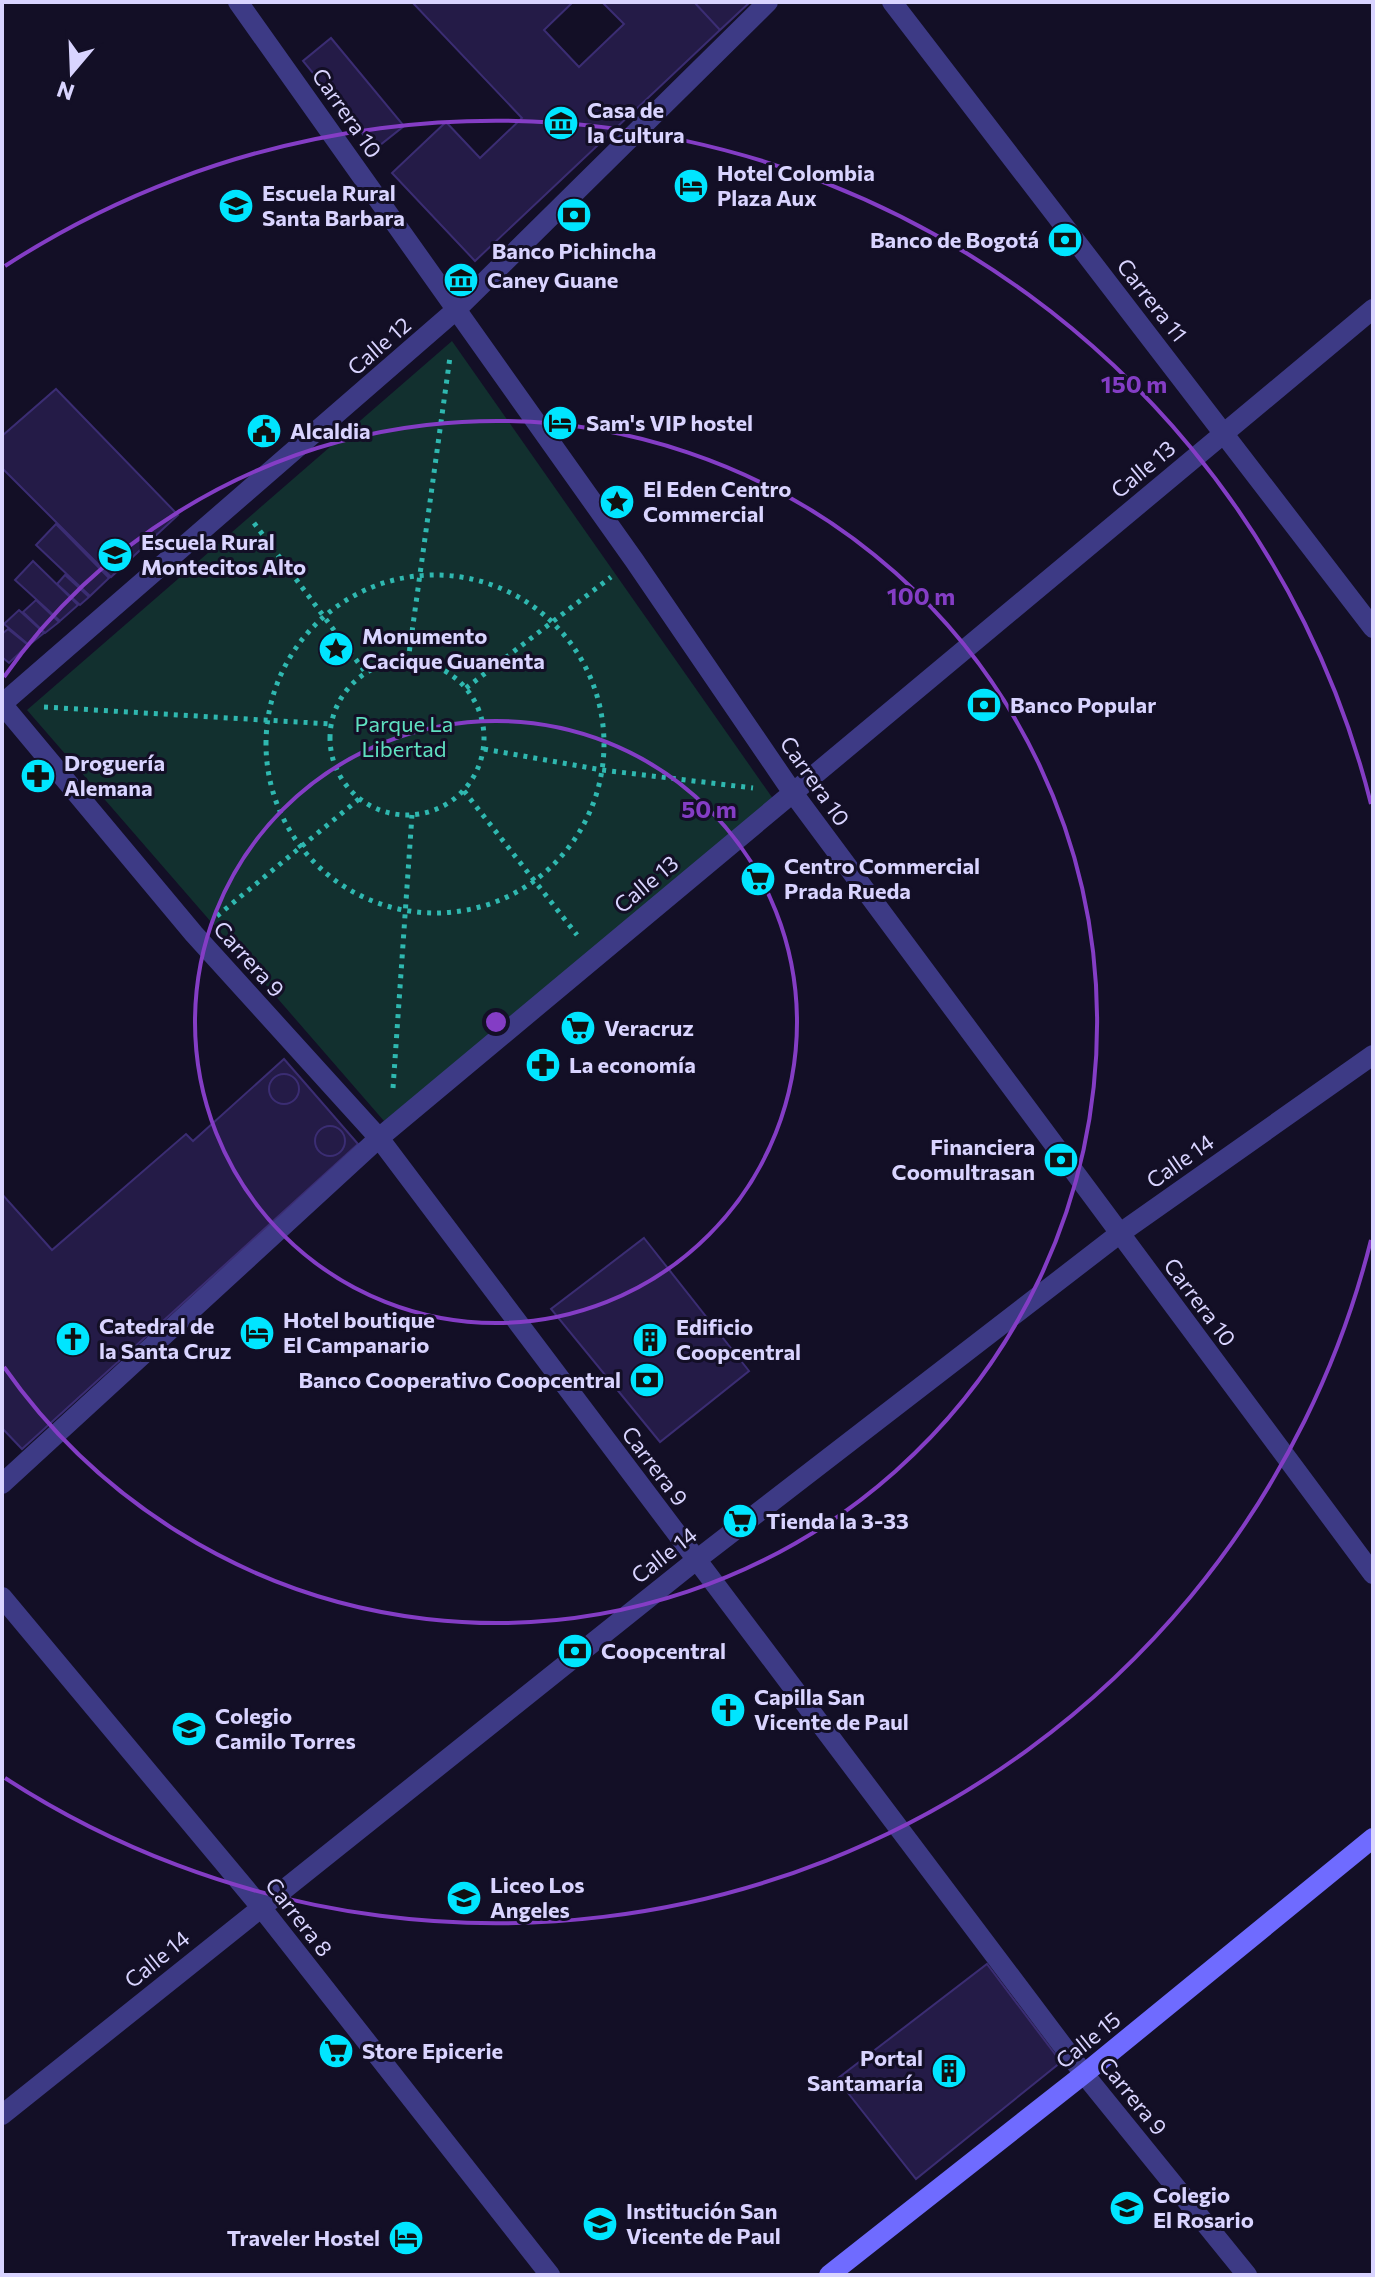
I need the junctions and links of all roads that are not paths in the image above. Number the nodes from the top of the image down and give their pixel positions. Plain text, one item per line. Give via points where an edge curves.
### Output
1 (238, 2) edge
2 (768, 2) edge
3 (892, 2) edge
4 (457, 309) junction
5 (1373, 309) edge
6 (1224, 432) junction
7 (1373, 628) edge
8 (2, 704) edge
9 (793, 793) junction
10 (1373, 1055) edge
11 (385, 1133) junction
12 (1119, 1234) junction
13 (2, 1484) edge
14 (695, 1561) junction
15 (1373, 1574) edge
16 (2, 1597) edge
17 (1373, 1838) edge
18 (260, 1906) junction
19 (1084, 2074) junction
20 (2, 2115) edge
21 (550, 2275) edge
22 (829, 2275) edge
23 (1247, 2275) edge

1 - 4 street, Carrera 10
2 - 4 street, Calle 12
3 - 6 street, Carrera 11
4 - 8 street, Calle 12
4 - 9 street, Carrera 10
5 - 6 street, Calle 13
6 - 7 street, Carrera 11
6 - 9 street, Calle 13
8 - 11 street, Carrera 9 via 194,934
9 - 11 street, Calle 13
9 - 12 street, Carrera 10
10 - 12 street, Calle 14
11 - 13 street, Calle 13
11 - 14 street, Carrera 9
12 - 14 street, Calle 14
12 - 15 street, Carrera 10
14 - 18 street, Calle 14
14 - 19 street, Carrera 9
16 - 18 street, Carrera 8
17 - 19 street, Calle 15
18 - 20 street, Calle 14
18 - 21 street, Carrera 8
19 - 22 street, Calle 15
19 - 23 street, Carrera 9

